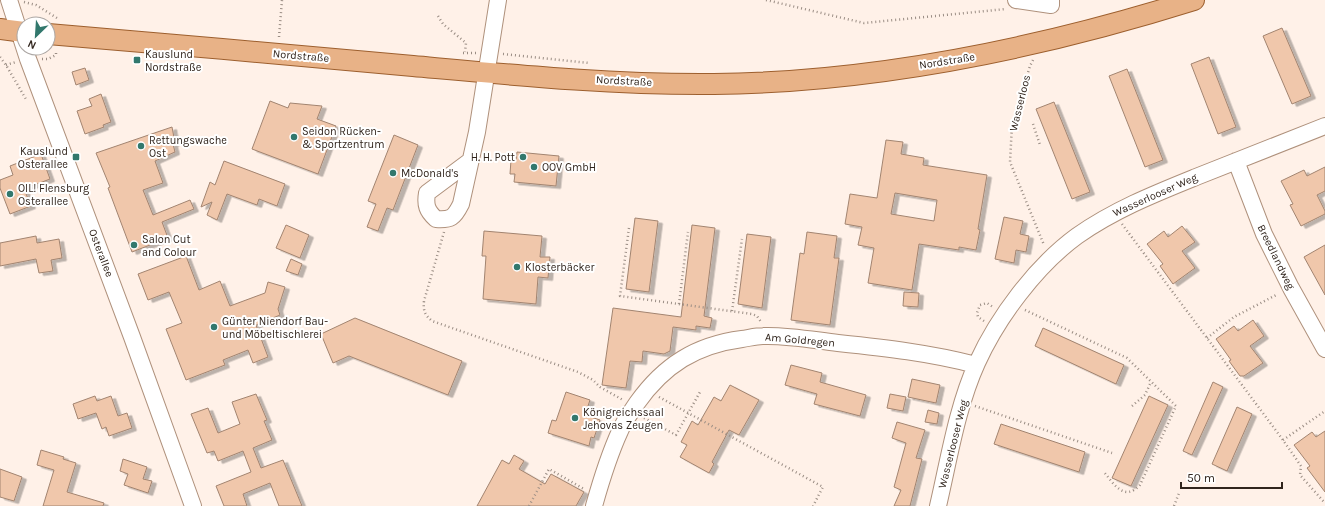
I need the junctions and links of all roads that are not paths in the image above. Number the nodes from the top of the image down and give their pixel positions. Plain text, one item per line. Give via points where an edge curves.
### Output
1 (498, 0) edge
2 (1194, 0) edge
3 (15, 1) edge
4 (1051, 2) edge
5 (1014, 4) edge
6 (56, 27) edge
7 (14, 31) edge
8 (487, 73) junction
9 (1325, 126) edge
10 (470, 161) dead end
11 (1236, 161) junction
12 (1325, 349) edge
13 (976, 365) junction
14 (595, 501) edge
15 (193, 506) edge
16 (938, 506) edge

1 - 8 street
2 - 8 main road, Nordstraße via 1044,42 951,62 855,74 715,84 633,83
3 - 7 street, Osterallee
4 - 5 street
6 - 8 main road, Nordstraße
7 - 15 street, Osterallee via 28,59
8 - 10 street
9 - 11 street, Wasserlooser Weg
11 - 12 street, Breedlandweg via 1264,234
11 - 13 street, Wasserlooser Weg via 1147,197 1114,213 1076,237 1050,259 1021,291 988,340
13 - 14 street, Am Goldregen via 954,359 791,337 762,336 723,341 697,350 663,372 633,409 620,430
13 - 16 street, Wasserlooser Weg via 963,402

